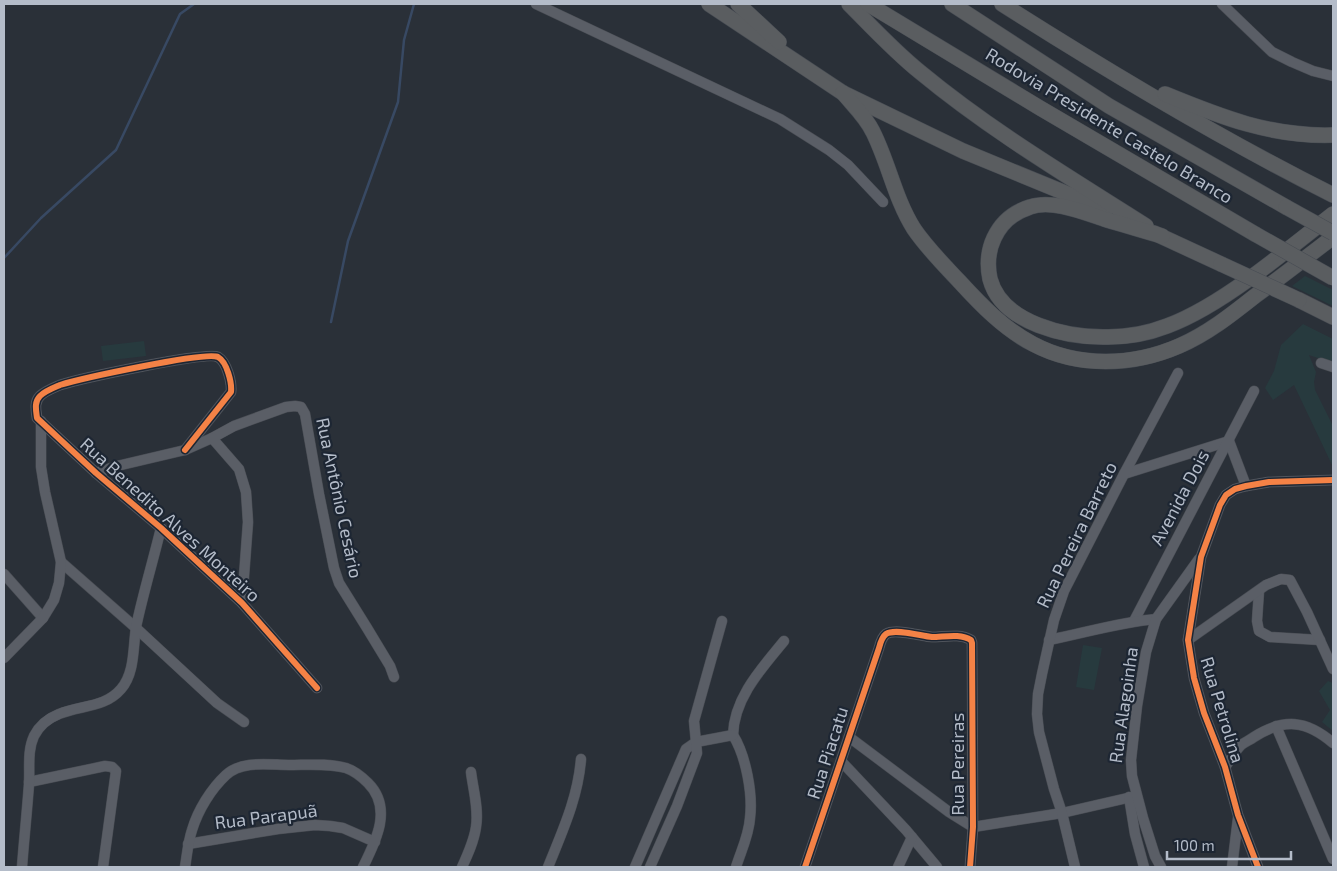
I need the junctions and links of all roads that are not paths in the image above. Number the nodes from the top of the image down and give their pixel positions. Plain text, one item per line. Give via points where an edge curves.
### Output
1 (536, 4) edge
2 (709, 4) edge
3 (738, 4) edge
4 (849, 4) edge
5 (868, 4) edge
6 (952, 4) edge
7 (1002, 4) edge
8 (1222, 4) edge
9 (812, 72) junction
10 (1118, 75) junction
11 (1333, 76) edge
12 (843, 93) junction
13 (1333, 135) edge
14 (1333, 195) edge
15 (883, 202) dead end
16 (1333, 214) edge
17 (1333, 235) edge
18 (1162, 236) junction
19 (1333, 278) edge
20 (1333, 317) edge
21 (1321, 363) dead end
22 (1333, 367) edge
23 (1178, 373) dead end
24 (1254, 391) dead end
25 (41, 421) junction
26 (212, 438) junction
27 (1229, 441) junction
28 (185, 450) junction
29 (96, 473) junction
30 (1124, 474) junction
31 (1333, 480) edge
32 (1246, 486) junction
33 (161, 528) junction
34 (1201, 556) junction
35 (61, 562) junction
36 (4, 574) edge
37 (1259, 591) junction
38 (242, 603) junction
39 (43, 618) junction
40 (1156, 619) junction
41 (722, 621) dead end
42 (1134, 621) junction
43 (136, 628) junction
44 (1049, 640) junction
45 (1188, 640) junction
46 (1320, 640) junction
47 (784, 641) dead end
48 (879, 648) joint
49 (4, 658) edge
50 (1333, 669) edge
51 (394, 677) dead end
52 (317, 688) dead end
53 (244, 722) dead end
54 (1276, 726) junction
55 (733, 735) junction
56 (849, 737) junction
57 (696, 742) junction
58 (1333, 743) edge
59 (581, 759) dead end
60 (841, 761) junction
61 (1225, 767) junction
62 (471, 772) dead end
63 (29, 782) junction
64 (1133, 797) junction
65 (1062, 813) junction
66 (1238, 815) junction
67 (973, 826) junction
68 (912, 837) junction
69 (374, 842) junction
70 (188, 844) junction
71 (1155, 856) junction
72 (1333, 859) edge
73 (1143, 864) edge
74 (22, 867) edge
75 (103, 867) edge
76 (185, 867) edge
77 (363, 867) edge
78 (462, 867) edge
79 (548, 867) edge
80 (635, 867) edge
81 (650, 867) edge
82 (736, 867) edge
83 (805, 867) edge
84 (899, 867) edge
85 (937, 867) edge
86 (970, 867) edge
87 (1075, 867) edge
88 (1161, 867) edge
89 (1232, 867) edge
90 (1258, 867) edge

1 - 15 street via 780,119 848,165
2 - 9 highway
3 - 9 highway
4 - 18 highway via 887,44 969,110
5 - 19 highway, Rodovia Presidente Castelo Branco, bridge via 1048,113
6 - 17 highway, Rodovia Presidente Castelo Branco, bridge via 1109,106
7 - 10 highway
8 - 11 street via 1272,52 1313,71
9 - 12 highway
10 - 13 highway via 1253,127
10 - 14 highway via 1226,139
12 - 17 highway via 872,130 904,214 933,253 997,320 1033,344 1056,354 1100,362 1132,360 1180,346 1226,318
12 - 18 highway via 963,151
16 - 18 highway via 1230,292 1188,318 1167,327 1126,336 1073,335 1054,331 1020,316 1000,298 988,271 991,244 998,231 1007,220 1031,206 1065,207
18 - 20 highway, bridge
21 - 22 street
23 - 30 street, Rua Pereira Barreto
24 - 27 street, Avenida Dois
25 - 28 street via 37,418 36,405 46,391 83,379 216,356 225,363 231,392
25 - 29 street, Rua Benedito Alves Monteiro
25 - 35 street via 41,467
26 - 28 street
26 - 38 street via 239,469 246,492 248,522
26 - 51 street, Rua Antônio Cesário via 234,426 286,407 301,407 338,584
27 - 30 street
27 - 32 street
27 - 42 street, Avenida Dois
28 - 29 street
29 - 33 street, Rua Benedito Alves Monteiro
30 - 44 street, Rua Pereira Barreto via 1064,591
31 - 32 street
32 - 34 street via 1226,495
33 - 38 street, Rua Benedito Alves Monteiro
33 - 43 street
34 - 40 street, Rua Alagoinha
34 - 45 street, Rua Petrolina
35 - 39 street via 54,600
35 - 43 street
36 - 39 street
37 - 45 street
37 - 46 street via 1281,578 1290,580
37 - 46 street via 1259,631 1270,637
38 - 52 street, Rua Benedito Alves Monteiro
39 - 49 street
40 - 42 street
40 - 64 street, Rua Alagoinha via 1139,689 1131,760
41 - 57 street via 694,721
42 - 44 street
43 - 53 street via 217,703
43 - 63 street via 129,674 122,688 109,700 55,716 44,722 34,734 29,757
44 - 65 street, Rua Pereira Barreto via 1037,714 1043,748
45 - 61 street, Rua Petrolina via 1204,714
46 - 50 street
47 - 55 street via 747,690 733,722
48 - 56 street, Rua Piacatu
48 - 67 street, Rua Pereiras via 884,636 890,633 971,640
54 - 58 street via 1305,726
54 - 61 street via 1240,746
54 - 72 street
55 - 57 street
55 - 82 street via 744,760 750,790 749,824
56 - 60 street, Rua Piacatu
56 - 67 street via 949,812
57 - 80 street via 686,749
57 - 81 street via 697,753
59 - 79 street via 572,805
60 - 68 street
60 - 83 street, Rua Piacatu
61 - 66 street, Rua Petrolina
62 - 78 street via 476,826
63 - 74 street
63 - 75 street via 105,766 116,771
64 - 65 street
64 - 71 street, Rua Alagoinha
64 - 73 street via 1135,834
65 - 67 street
65 - 87 street, Rua Pereira Barreto
66 - 89 street
66 - 90 street, Rua Petrolina
67 - 86 street, Rua Pereiras
68 - 84 street
68 - 85 street
69 - 70 street, Rua Parapuã via 343,828 315,825
69 - 70 street via 381,827 379,800 374,788 354,771 334,766 246,765 227,774 210,794
69 - 77 street
70 - 76 street
71 - 73 street
71 - 88 street, Rua Alagoinha

